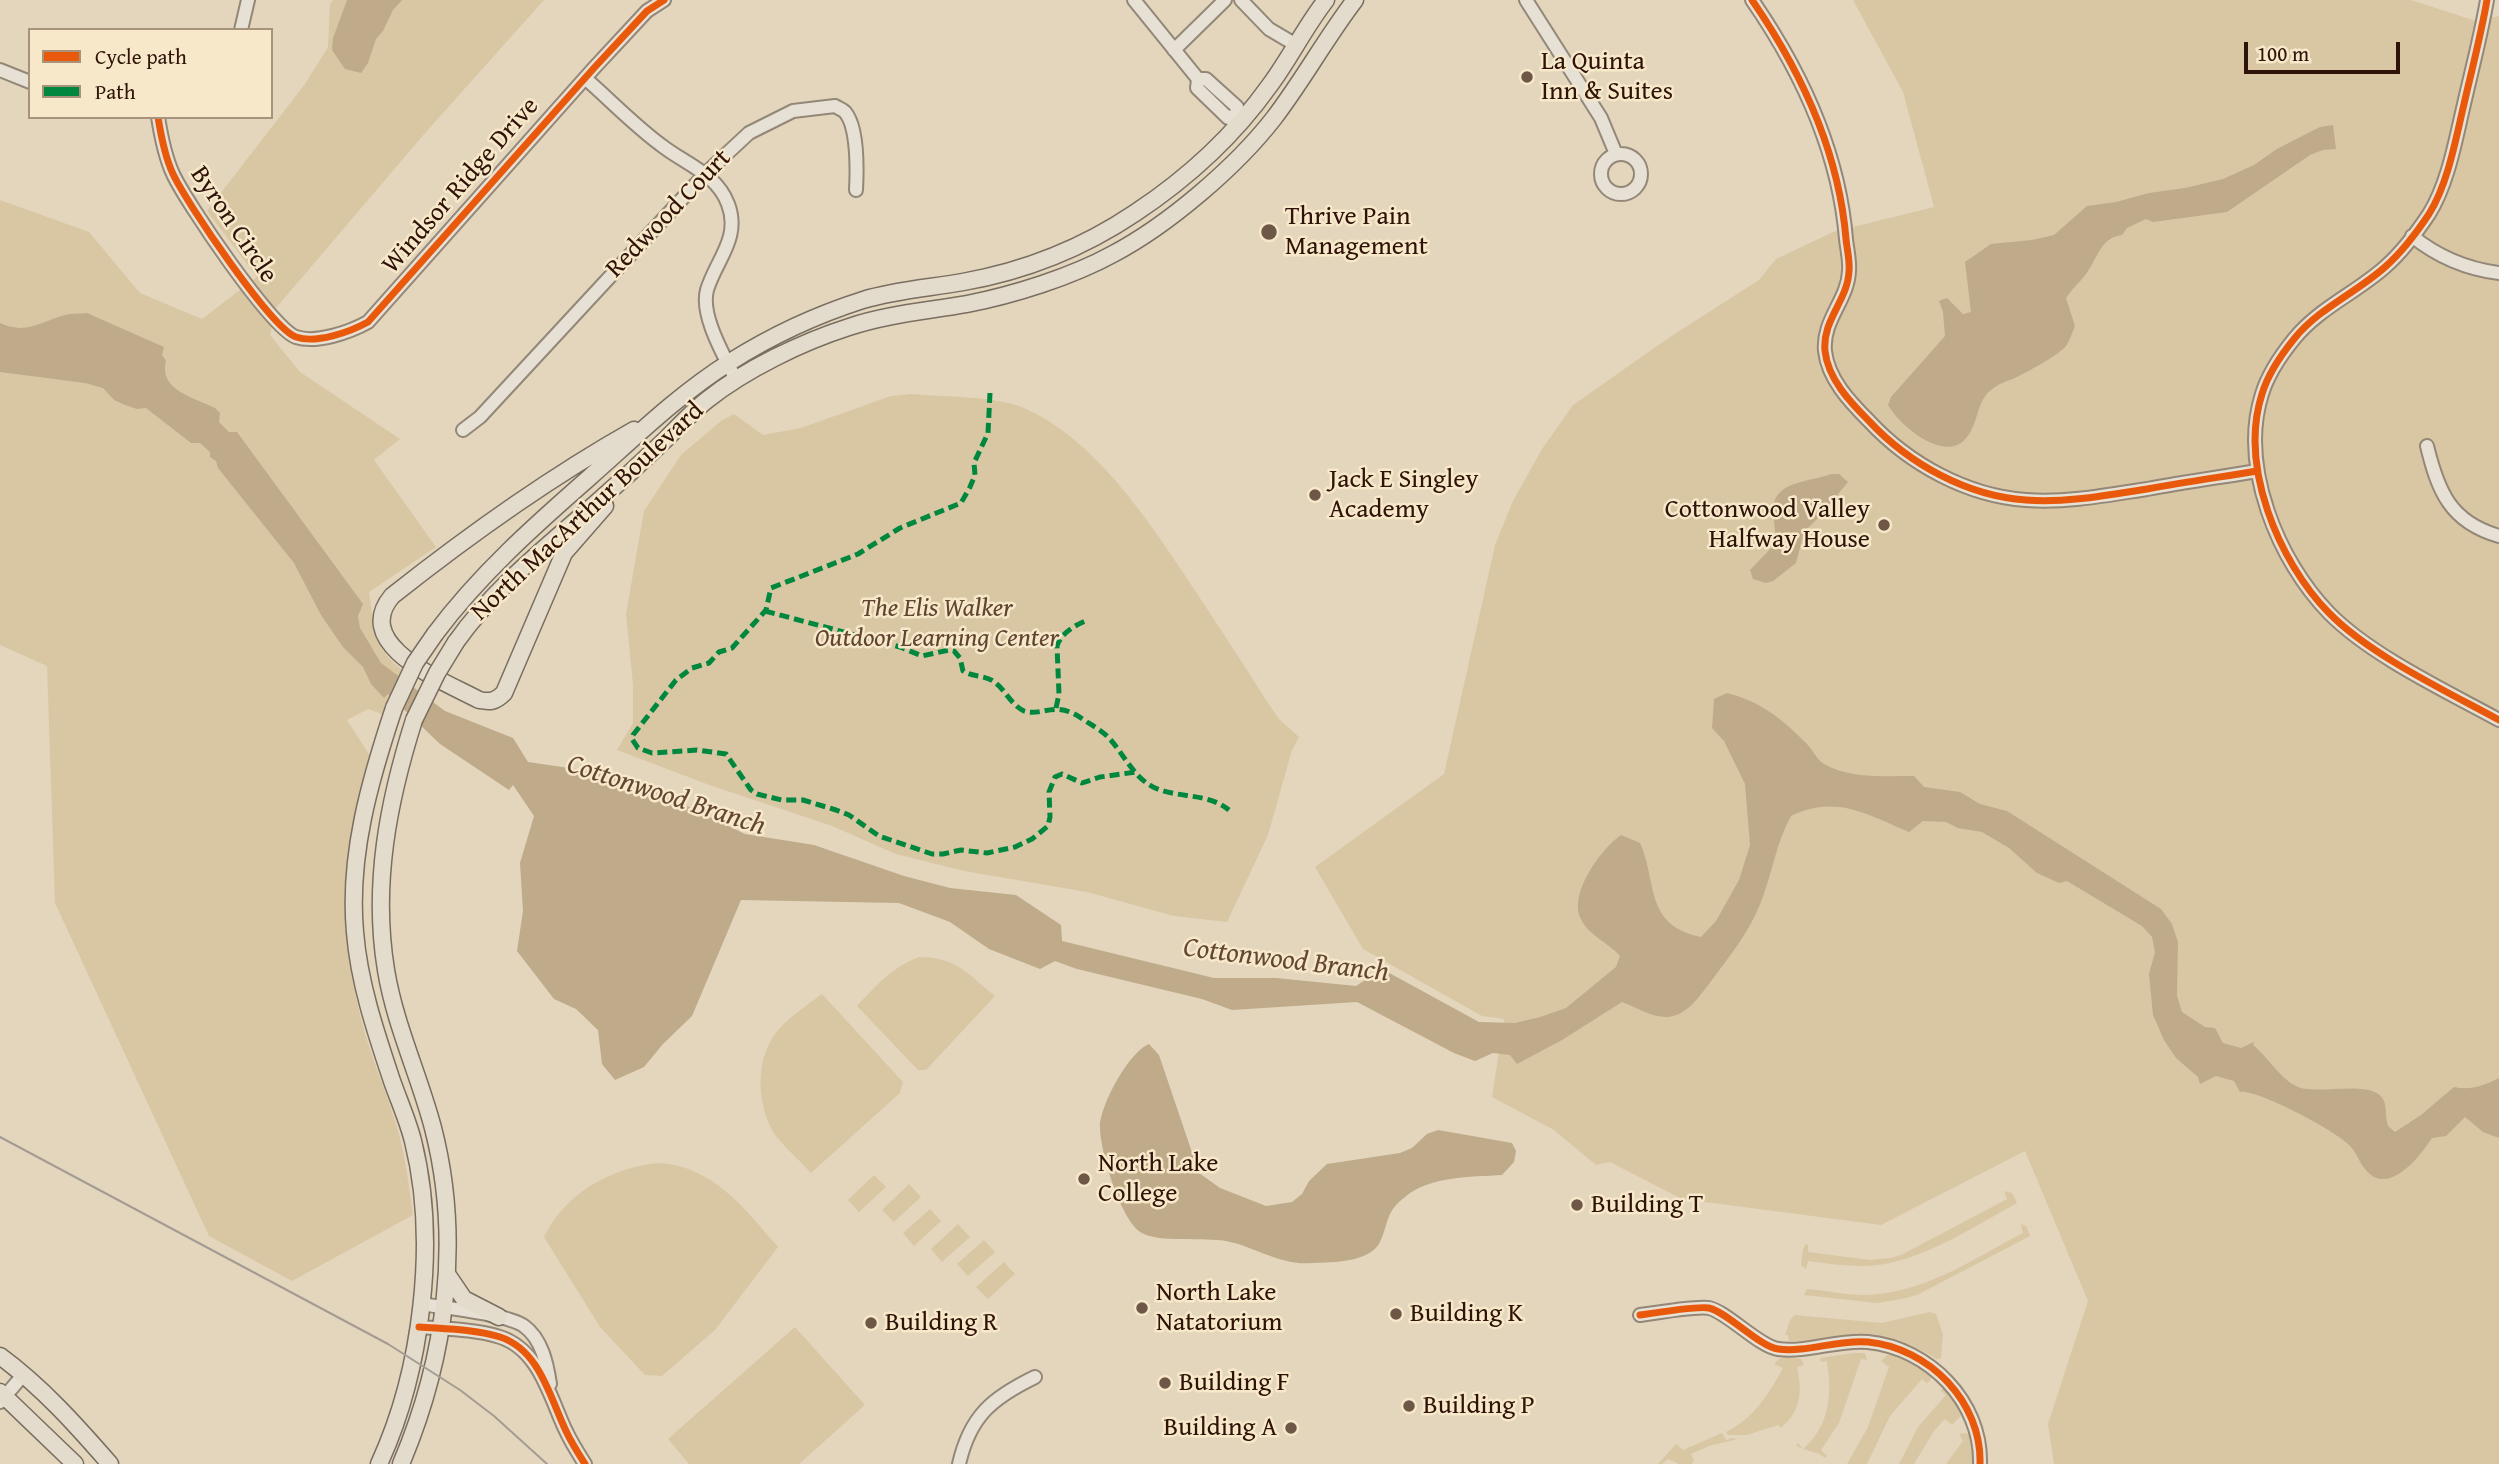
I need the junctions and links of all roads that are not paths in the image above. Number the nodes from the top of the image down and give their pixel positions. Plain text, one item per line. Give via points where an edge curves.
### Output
1 (248, 0) edge
2 (664, 0) edge
3 (1134, 0) edge
4 (1225, 0) edge
5 (1241, 0) edge
6 (1326, 0) edge
7 (1355, 0) edge
8 (1526, 0) edge
9 (1752, 0) edge
10 (2487, 0) edge
11 (242, 28) edge
12 (1296, 45) junction
13 (1174, 50) junction
14 (0, 70) edge
15 (585, 78) junction
16 (28, 81) edge
17 (1240, 117) junction
18 (158, 119) edge
19 (1616, 154) dead end
20 (706, 173) junction
21 (1178, 182) junction
22 (856, 190) dead end
23 (1192, 199) junction
24 (2412, 236) junction
25 (2499, 273) edge
26 (268, 314) joint
27 (728, 363) junction
28 (736, 380) junction
29 (664, 413) junction
30 (463, 430) dead end
31 (2427, 446) dead end
32 (635, 469) junction
33 (2257, 471) junction
34 (2499, 536) edge
35 (2499, 720) edge
36 (447, 1275) junction
37 (422, 1304) junction
38 (445, 1308) junction
39 (1640, 1315) dead end
40 (499, 1317) junction
41 (419, 1327) junction
42 (440, 1329) junction
43 (0, 1356) edge
44 (24, 1374) junction
45 (1035, 1377) dead end
46 (2, 1396) edge
47 (552, 1399) junction
48 (75, 1464) edge
49 (110, 1464) edge
50 (379, 1464) edge
51 (401, 1464) edge
52 (585, 1464) edge
53 (959, 1464) edge
54 (1980, 1464) edge

1 - 11 street
2 - 15 street, Windsor Ridge Drive via 647,11
3 - 13 street
4 - 13 street
5 - 12 street via 1269,29
6 - 12 main road, North MacArthur Boulevard
7 - 23 main road, North MacArthur Boulevard via 1273,119 1240,157
8 - 19 street via 1601,118
9 - 33 street via 1809,100 1832,161 1849,272 1824,335 1825,354 1833,378 1880,434 1949,480 2024,500 2101,496
10 - 24 street via 2453,151 2429,215
12 - 17 main road, North MacArthur Boulevard via 1270,85
13 - 17 street via 1198,79 1206,79 1237,107
14 - 16 street
15 - 20 street via 662,146
15 - 26 street, Windsor Ridge Drive via 368,322 321,338 295,337
17 - 21 main road, North MacArthur Boulevard via 1216,150
18 - 26 street, Byron Circle via 167,160 179,186
20 - 22 street, Redwood Court via 748,133 793,111 835,106 845,113 852,128
20 - 27 street via 722,193 731,217 732,230 707,290 706,304
20 - 30 street, Redwood Court
21 - 23 main road
21 - 27 main road, North MacArthur Boulevard via 1087,243 1045,260 993,276 866,299 775,335
23 - 28 main road, North MacArthur Boulevard via 1113,254 1051,280 968,304 848,327
24 - 25 street via 2463,266
24 - 33 street via 2385,267 2312,318 2272,370 2261,396
27 - 28 street
27 - 29 main road, North MacArthur Boulevard
28 - 32 main road, North MacArthur Boulevard
29 - 32 main road via 507,510 392,596 382,612 389,644 407,661 479,700 498,699 564,553
29 - 37 main road, North MacArthur Boulevard, bridge via 498,560 460,601 415,663 394,708 366,803 354,889 355,930 369,1009 421,1177
31 - 34 street via 2442,495 2480,530
32 - 36 main road, North MacArthur Boulevard, bridge via 476,614 437,673 414,720 394,793 380,892 386,970 433,1131 444,1187
33 - 35 street via 2283,549 2329,613 2375,649
36 - 38 main road, North MacArthur Boulevard
36 - 40 main road via 464,1299
37 - 38 street
37 - 41 main road, North MacArthur Boulevard
38 - 40 street
38 - 42 main road, North MacArthur Boulevard
39 - 54 street via 1709,1308 1776,1350 1867,1342 1898,1348 1932,1367 1966,1406 1981,1444
40 - 47 street via 523,1325 537,1341 547,1363
41 - 42 street
41 - 50 main road, North MacArthur Boulevard via 400,1407
42 - 47 street via 500,1337 515,1344 541,1374
42 - 51 main road, North MacArthur Boulevard via 428,1392
43 - 44 main road
44 - 46 street
44 - 49 main road
45 - 53 street via 1003,1394 979,1415
46 - 48 main road
47 - 52 street

